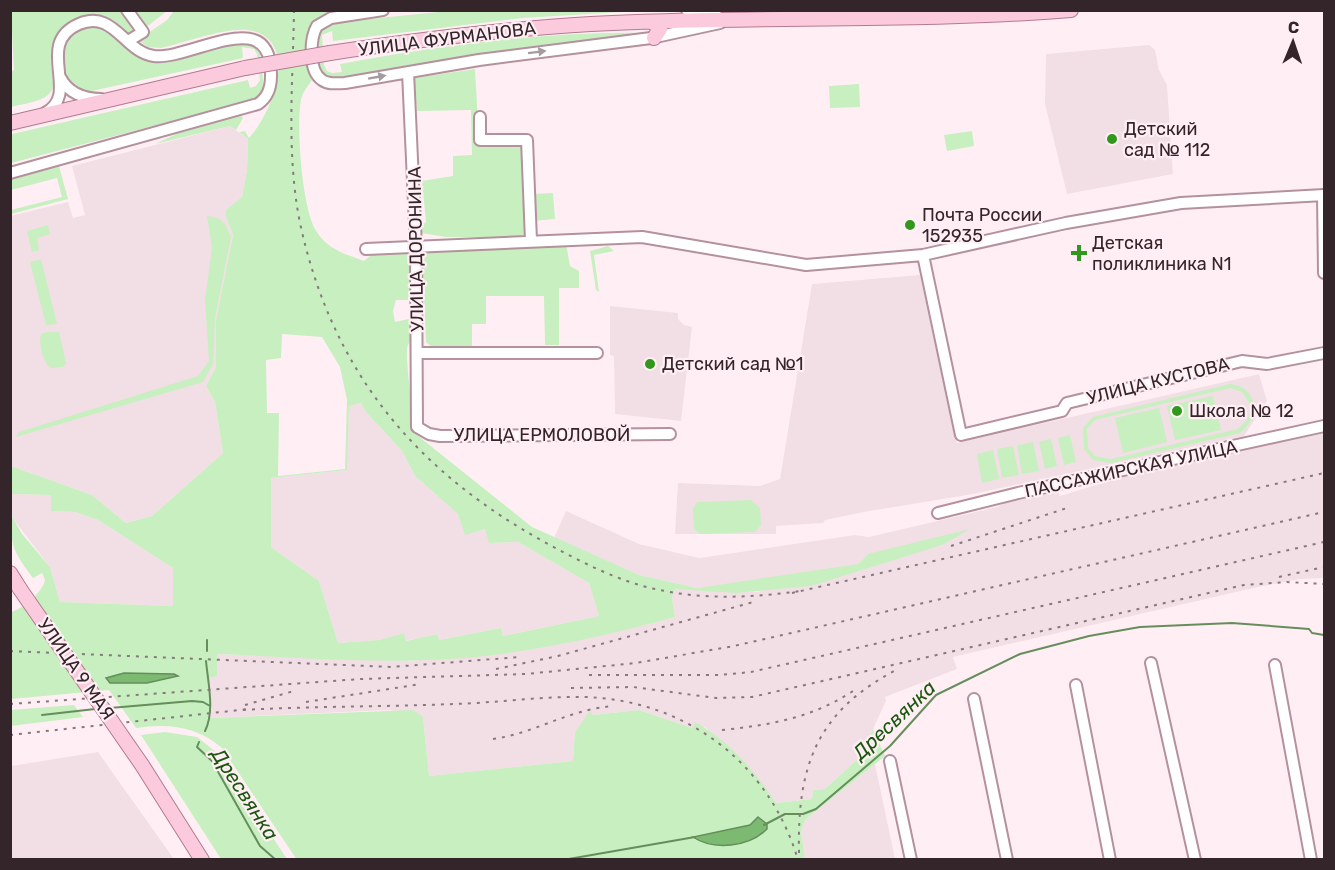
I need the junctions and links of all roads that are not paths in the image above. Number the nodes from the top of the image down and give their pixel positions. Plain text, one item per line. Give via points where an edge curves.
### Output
1 (127, 10) edge
2 (382, 10) edge
3 (687, 10) edge
4 (1071, 10) edge
5 (656, 18) edge
6 (732, 20) junction
7 (654, 38) junction
8 (128, 41) junction
9 (408, 72) junction
10 (58, 74) junction
11 (110, 99) junction
12 (42, 115) junction
13 (480, 117) dead end
14 (10, 123) edge
15 (10, 173) edge
16 (1324, 195) edge
17 (531, 241) junction
18 (416, 247) junction
19 (366, 249) dead end
20 (923, 255) junction
21 (1324, 273) edge
22 (418, 353) junction
23 (597, 353) dead end
24 (1324, 353) edge
25 (1324, 426) edge
26 (417, 427) joint
27 (670, 434) dead end
28 (938, 513) dead end
29 (10, 573) edge
30 (1151, 663) dead end
31 (1275, 665) dead end
32 (1076, 685) dead end
33 (974, 699) dead end
34 (890, 761) dead end
35 (202, 860) edge
36 (911, 860) edge
37 (1007, 860) edge
38 (1110, 860) edge
39 (1195, 860) edge
40 (1311, 860) edge

1 - 8 street via 143,32
2 -> 9 street via 331,18 316,26 312,50 316,73 332,83
3 - 6 street
4 - 6 main road, УЛИЦА ФУРМАНОВА
5 - 6 main road, УЛИЦА ФУРМАНОВА
5 - 7 main road via 660,29
5 - 11 main road, УЛИЦА ФУРМАНОВА, bridge via 463,34 330,53
6 - 7 street
9 -> 7 street
8 - 10 street via 105,22 78,25 58,46
8 - 15 street via 145,54 163,56 236,38 251,38 265,46 268,54 268,94 258,104
9 - 18 street, УЛИЦА ДОРОНИНА
10 - 11 street via 76,94
10 - 12 street via 59,99 56,106
11 - 12 main road, УЛИЦА ФУРМАНОВА
12 - 14 main road, УЛИЦА ФУРМАНОВА
13 - 17 street via 480,140 527,140
16 - 20 street via 1181,203
16 - 21 street
17 - 18 street
17 - 20 street via 642,237 806,265
18 - 19 street
18 - 22 street, УЛИЦА ДОРОНИНА
20 - 24 street, УЛИЦА КУСТОВА via 961,435 1062,411 1067,403 1242,361 1267,364
22 - 23 street
22 - 26 street, УЛИЦА ДОРОНИНА
25 - 28 street, ПАССАЖИРСКАЯ УЛИЦА
26 - 27 street, УЛИЦА ЕРМОЛОВОЙ via 440,436
29 - 35 main road, УЛИЦА 9 МАЯ, bridge
30 - 39 street
31 - 40 street
32 - 38 street
33 - 37 street
34 - 36 street

